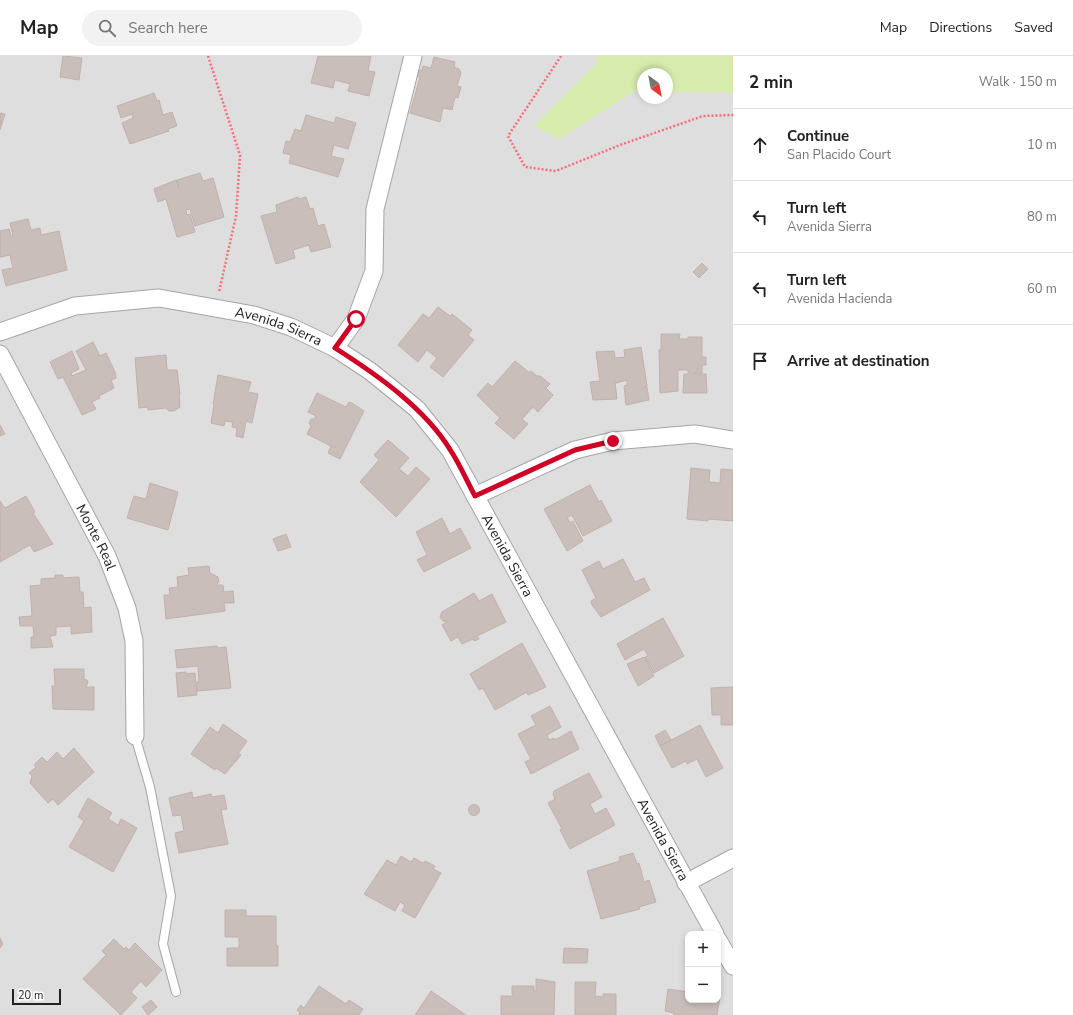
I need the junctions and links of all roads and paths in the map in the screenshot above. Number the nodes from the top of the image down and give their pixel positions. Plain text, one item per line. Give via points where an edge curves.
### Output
1 (208, 56) edge
2 (413, 56) edge
3 (561, 56) edge
4 (733, 115) edge
5 (215, 308) junction
6 (0, 332) edge
7 (335, 348) junction
8 (0, 354) edge
9 (733, 440) edge
10 (475, 496) junction
11 (135, 736) joint
12 (733, 858) edge
13 (686, 883) junction
14 (713, 931) edge
15 (721, 945) edge
16 (733, 966) edge
17 (176, 992) dead end

1 - 5 path via 240,155 236,216
2 - 7 street via 375,209 374,271 356,319
3 - 4 path via 508,136 525,167 556,171 703,116
5 - 6 street, Avenida Sierra via 159,298 75,306
5 - 7 street, Avenida Sierra via 254,315 291,327
7 - 10 street, Avenida Sierra via 370,370 417,409 450,450
8 - 11 street, Monte Real via 107,556 127,608 134,641
9 - 10 street via 695,434 613,441 575,450
10 - 13 street, Avenida Sierra
11 - 17 lane via 150,787 170,896 163,944
12 - 13 street
13 - 14 street, Avenida Sierra
15 - 16 street

